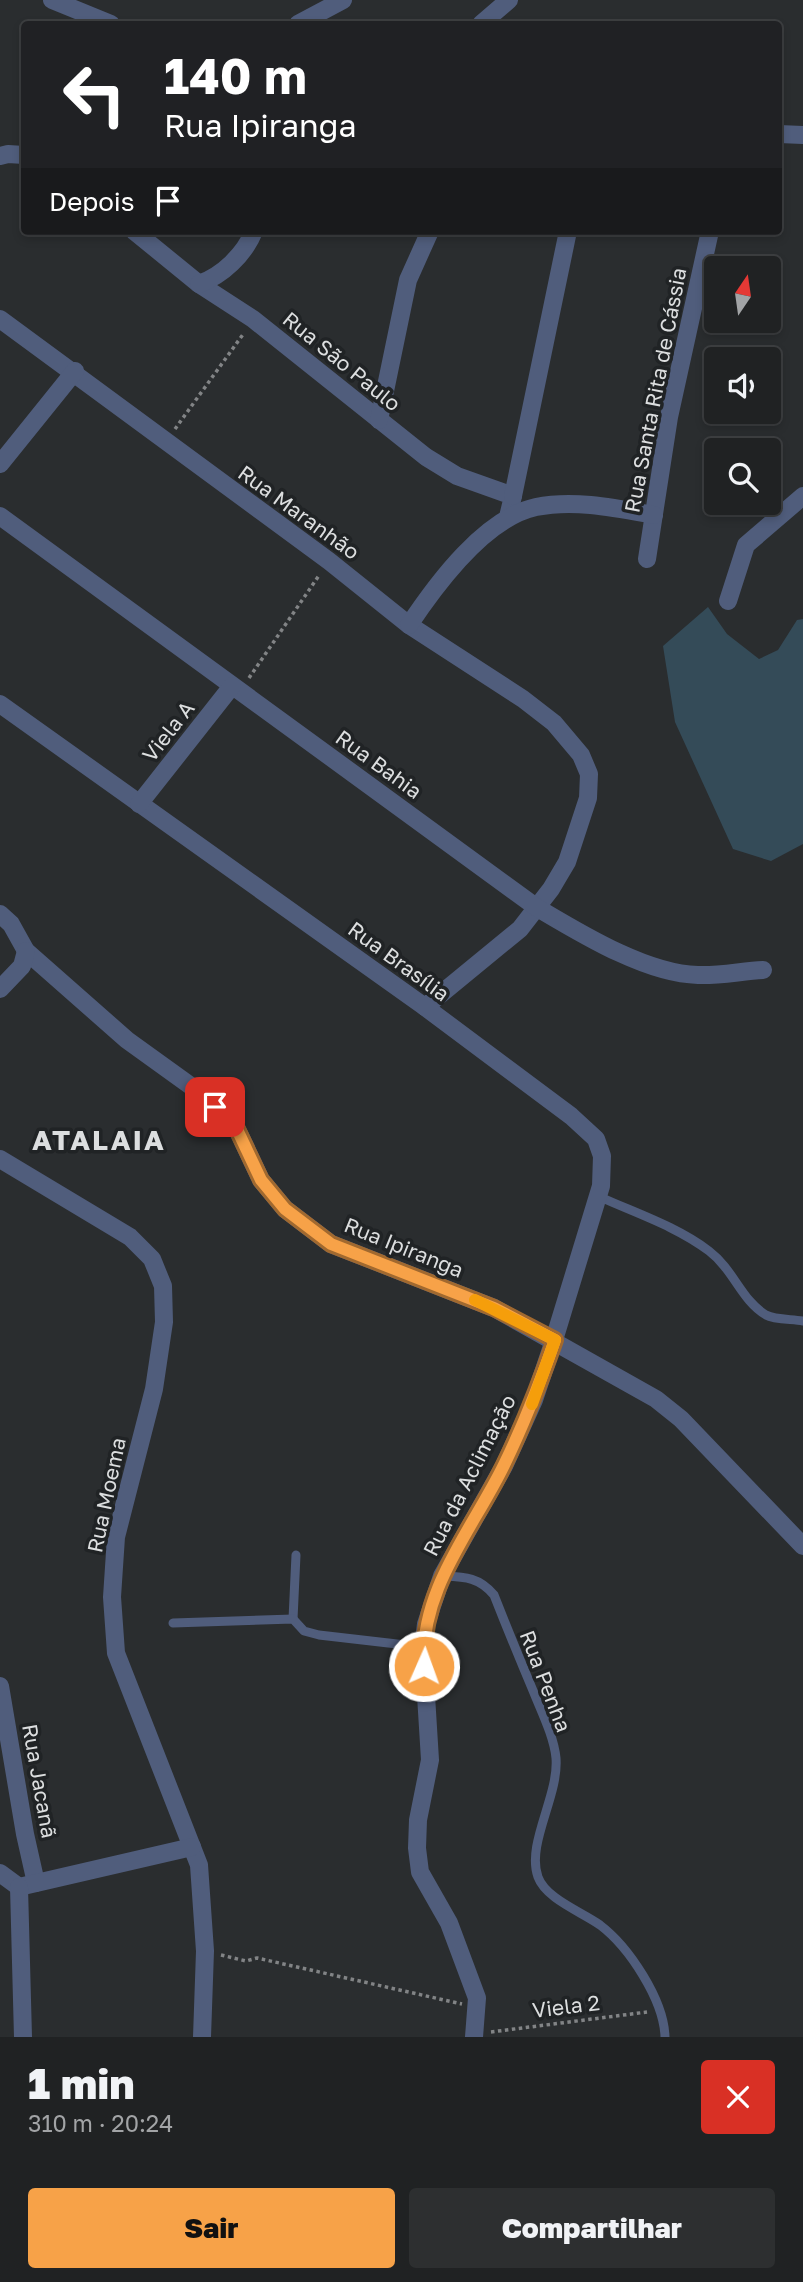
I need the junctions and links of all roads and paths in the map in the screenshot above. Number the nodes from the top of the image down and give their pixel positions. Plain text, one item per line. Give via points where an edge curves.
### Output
1 (52, 0) edge
2 (343, 0) edge
3 (509, 0) edge
4 (104, 21) edge
5 (304, 21) edge
6 (484, 21) edge
7 (782, 134) edge
8 (803, 135) edge
9 (21, 155) edge
10 (0, 156) edge
11 (139, 235) edge
12 (251, 235) edge
13 (428, 235) edge
14 (567, 235) edge
15 (709, 235) edge
16 (199, 284) junction
17 (0, 319) edge
18 (253, 319) junction
19 (75, 371) junction
20 (379, 420) junction
21 (166, 443) junction
22 (0, 464) edge
23 (513, 496) junction
24 (803, 496) edge
25 (654, 515) junction
26 (0, 516) edge
27 (508, 517) junction
28 (647, 559) dead end
29 (329, 561) junction
30 (728, 601) dead end
31 (409, 625) junction
32 (236, 688) junction
33 (0, 704) edge
34 (139, 804) junction
35 (536, 907) junction
36 (0, 914) edge
37 (26, 951) junction
38 (762, 970) dead end
39 (0, 989) edge
40 (425, 1007) junction
41 (0, 1158) edge
42 (598, 1196) junction
43 (803, 1321) edge
44 (555, 1340) junction
45 (803, 1546) edge
46 (296, 1555) dead end
47 (442, 1576) junction
48 (293, 1619) junction
49 (173, 1623) dead end
50 (423, 1647) junction
51 (0, 1686) edge
52 (192, 1847) junction
53 (0, 1873) edge
54 (28, 1885) junction
55 (205, 1951) junction
56 (477, 2007) junction
57 (661, 2010) junction
58 (475, 2035) edge
59 (23, 2037) edge
60 (202, 2037) edge
61 (665, 2037) edge

1 - 4 street
2 - 5 street
3 - 6 street
7 - 8 street
9 - 10 street
11 - 16 street, Rua São Paulo
12 - 16 street via 229,266 216,278
13 - 20 street via 408,280
14 - 23 street
15 - 25 street, Rua Santa Rita de Cássia via 669,417
16 - 18 street, Rua São Paulo
17 - 19 street, Rua Maranhão
18 - 20 street, Rua São Paulo
18 - 21 path
19 - 21 street, Rua Maranhão
19 - 22 street
20 - 23 street, Rua São Paulo via 457,475
21 - 29 street, Rua Maranhão
23 - 27 street
24 - 30 street via 746,545
25 - 27 street via 558,505
25 - 28 street, Rua Santa Rita de Cássia
26 - 32 street, Rua Bahia
27 - 31 street via 451,570
29 - 31 street, Rua Maranhão
29 - 32 path
31 - 35 street, Rua Maranhão via 523,699 554,723 582,755 589,774 588,799 567,862
32 - 34 street, Viela A
32 - 35 street, Rua Bahia
33 - 34 street, Rua Brasília
34 - 40 street, Rua Brasília
35 - 38 street, Rua Bahia via 591,940 643,962 697,975
35 - 40 street, Rua Maranhão via 520,929
36 - 37 street, Rua Ipiranga
37 - 39 street via 22,966
37 - 44 street, Rua Ipiranga via 127,1040 195,1089 235,1125 261,1180 285,1209 331,1244 494,1308
40 - 42 street, Rua Brasília via 596,1139 602,1156
41 - 52 street, Rua Moema via 130,1237 152,1259 163,1286 164,1322 154,1389 116,1536 111,1597 116,1653
42 - 43 lane via 663,1224 708,1250 730,1269 746,1298 768,1316
42 - 44 street, Rua Brasília
44 - 45 street, Rua Ipiranga via 656,1399 681,1419
44 - 47 street, Rua da Aclimação via 504,1466
46 - 48 lane
47 - 50 street, Rua da Aclimação
47 - 57 lane, Rua Penha via 469,1577 494,1595 556,1756 556,1782 535,1856 538,1877 545,1889 612,1936 650,1987
48 - 49 lane
48 - 50 lane via 304,1631 319,1635
50 - 56 street, Rua da Aclimação via 430,1760 418,1819 420,1872 455,1938
51 - 54 street, Rua Jacanã
52 - 54 street
52 - 55 street, Rua Moema via 199,1865
53 - 54 street
54 - 59 street
55 - 56 path via 246,1961 257,1958
55 - 60 street, Rua Moema
56 - 58 street, Rua da Aclimação
57 - 58 path, Viela 2
57 - 61 lane, Rua Penha

